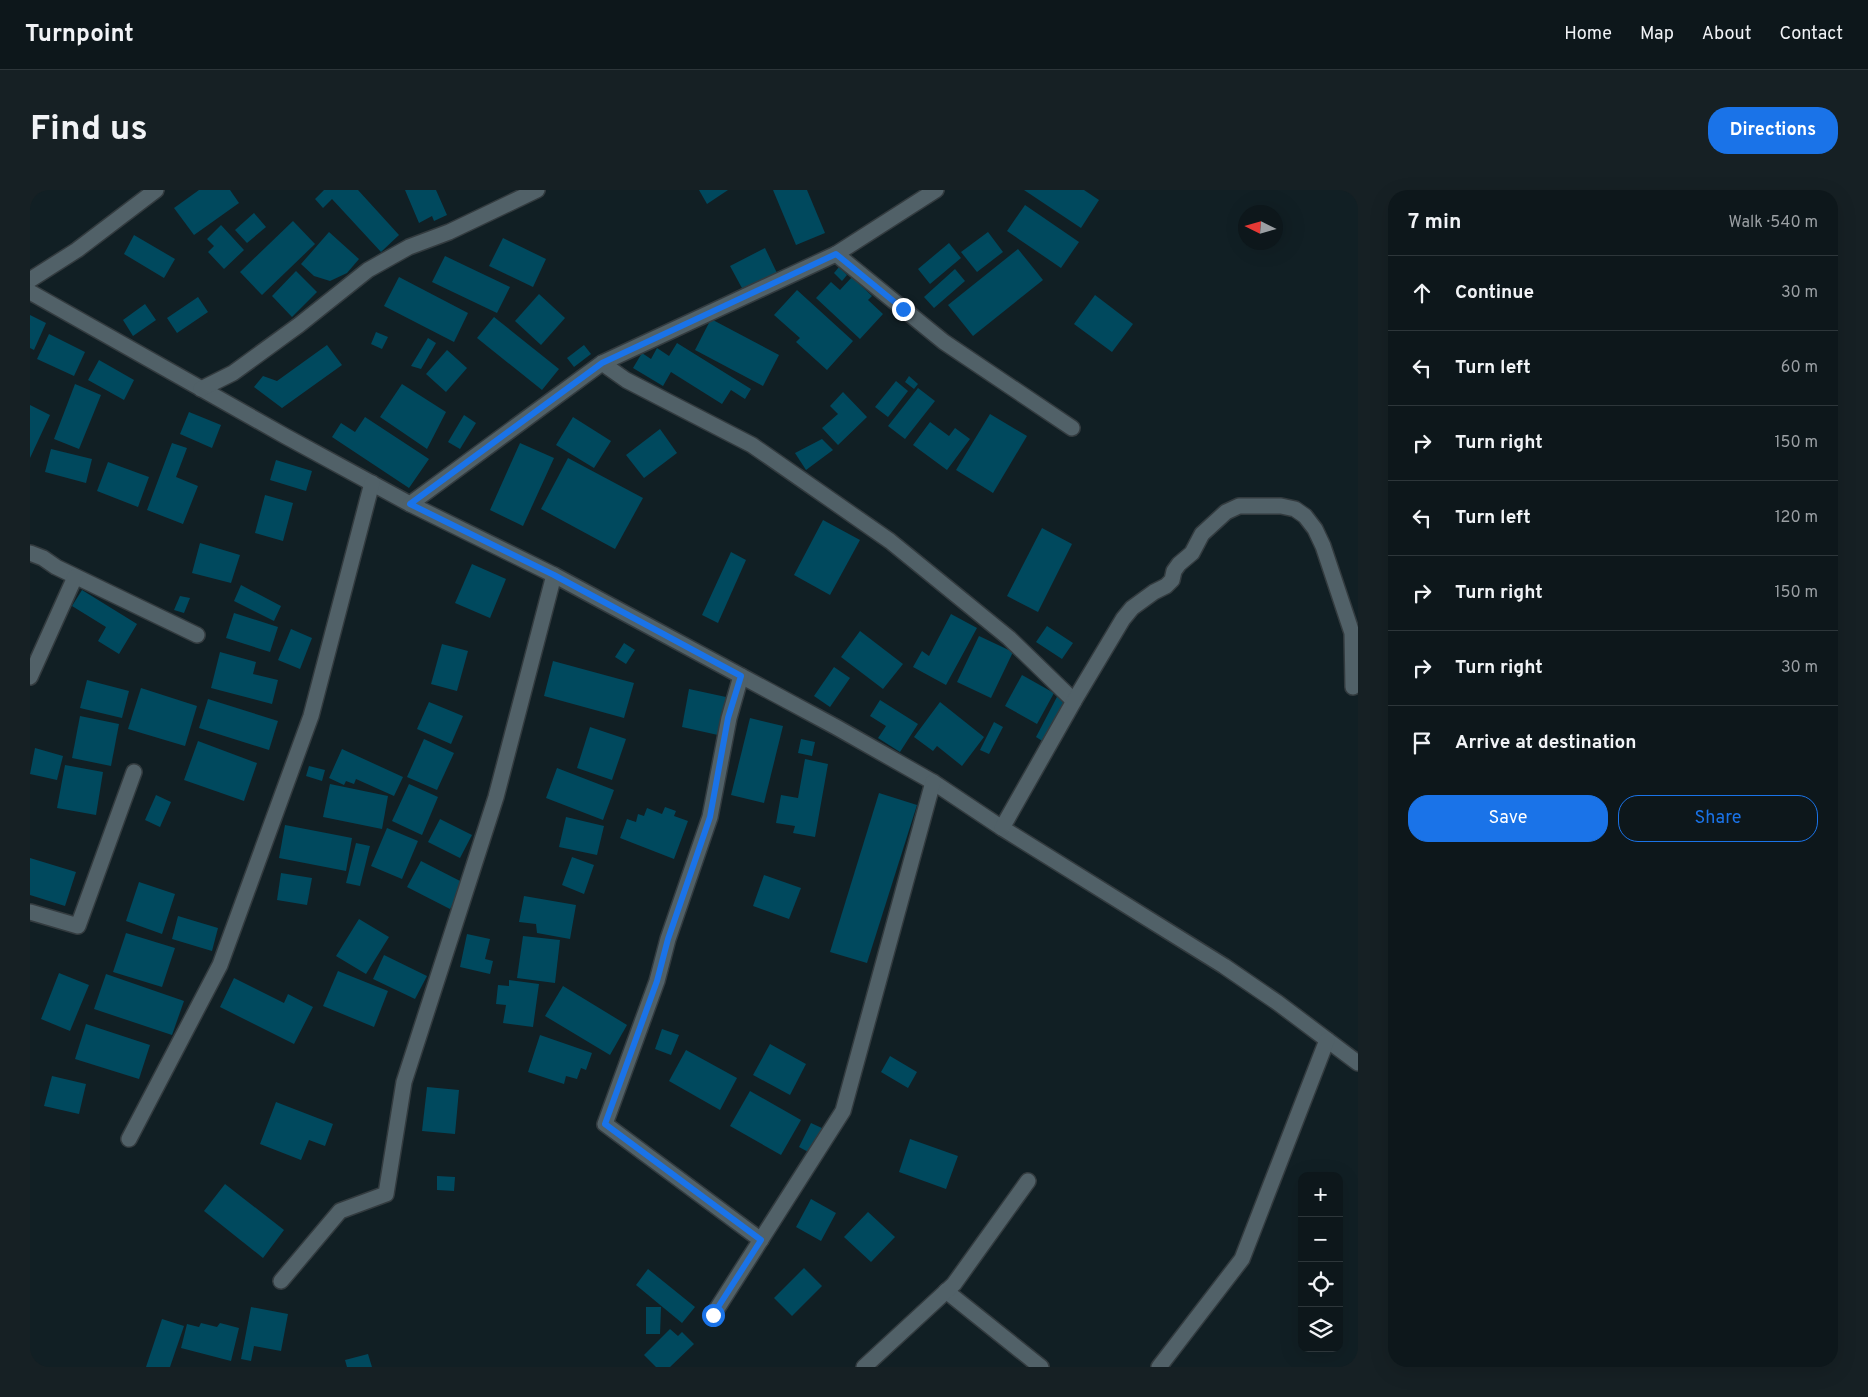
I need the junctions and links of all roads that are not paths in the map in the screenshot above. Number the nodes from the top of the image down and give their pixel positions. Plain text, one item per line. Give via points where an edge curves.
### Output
1 (156, 190) edge
2 (537, 190) edge
3 (936, 190) edge
4 (836, 254) junction
5 (30, 280) edge
6 (30, 292) edge
7 (602, 363) junction
8 (200, 389) junction
9 (1072, 428) dead end
10 (372, 483) junction
11 (410, 504) junction
12 (30, 553) edge
13 (554, 575) junction
14 (75, 577) junction
15 (197, 635) dead end
16 (741, 676) junction
17 (30, 678) edge
18 (1353, 687) dead end
19 (1074, 701) junction
20 (134, 772) dead end
21 (933, 782) junction
22 (1002, 828) junction
23 (30, 912) edge
24 (1328, 1040) junction
25 (1358, 1063) edge
26 (129, 1139) dead end
27 (1028, 1181) dead end
28 (761, 1240) junction
29 (281, 1281) dead end
30 (946, 1292) junction
31 (713, 1315) dead end
32 (864, 1367) edge
33 (1041, 1367) edge
34 (1159, 1367) edge

1 - 5 street via 77,250
2 - 8 street via 449,232 409,247 368,270 233,373
3 - 4 street
4 - 7 street
4 - 9 street via 944,342
6 - 8 street
7 - 11 street
7 - 19 street via 626,380 752,446 890,541 1009,638
8 - 10 street
10 - 11 street
10 - 26 street via 311,716 220,965
11 - 13 street
12 - 14 street
13 - 16 street
13 - 29 street via 496,797 404,1082 386,1194 340,1211
14 - 15 street
14 - 17 street
16 - 21 street
16 - 28 street via 728,718 710,817 657,981 605,1124
18 - 19 street via 1352,633 1315,529 1306,516 1295,509 1239,506 1226,512 1202,534 1192,553 1179,564 1166,586 1132,608
19 - 22 street
20 - 23 street via 78,926
21 - 22 street
21 - 28 street via 843,1111
22 - 24 street via 1224,966
24 - 25 street
24 - 34 street via 1242,1258
27 - 30 street
28 - 31 street
30 - 32 street
30 - 33 street

